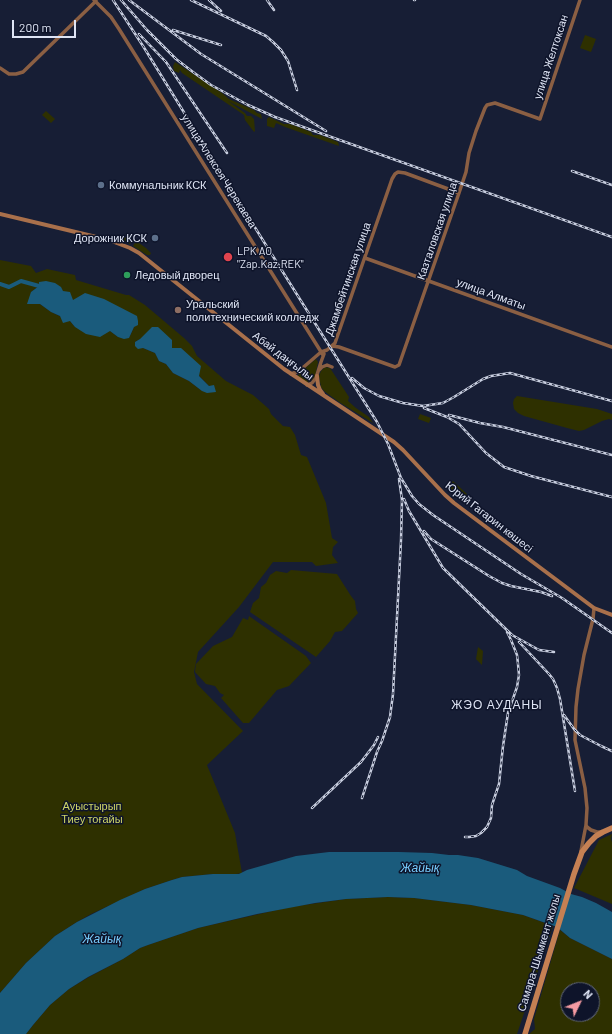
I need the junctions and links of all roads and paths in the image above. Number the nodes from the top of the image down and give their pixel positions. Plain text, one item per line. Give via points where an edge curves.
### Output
1 (580, 0) edge
2 (95, 1) edge
3 (0, 68) edge
4 (495, 103) joint
5 (459, 193) junction
6 (0, 214) edge
7 (364, 258) junction
8 (429, 281) junction
9 (332, 346) junction
10 (612, 347) edge
11 (322, 354) junction
12 (332, 367) dead end
13 (318, 371) junction
14 (291, 374) junction
15 (317, 376) junction
16 (308, 385) junction
17 (324, 396) junction
18 (389, 437) junction
19 (594, 608) junction
20 (612, 613) edge
21 (586, 825) junction
22 (612, 828) edge
23 (602, 832) junction
24 (579, 860) junction
25 (525, 1034) edge

1 - 4 street, улица Желтоксан via 540,119
2 - 3 street via 20,74 10,74
2 - 11 street, улица Алексея Черекаева via 119,29
4 - 5 street, Казталовская улица via 487,105 481,115
5 - 7 street, Джамбейтинская улица via 400,172 396,173
5 - 8 street, Казталовская улица
6 - 14 main road, Абай даңғылы via 99,237 130,248
7 - 8 street, улица Алматы
7 - 9 street, Джамбейтинская улица
8 - 9 street, Казталовская улица via 398,366
8 - 10 street, улица Алматы
9 - 11 street, Джамбейтинская улица
11 - 13 street
11 - 14 street, Джамбейтинская улица
12 - 13 street via 324,365
13 - 15 street
14 - 16 main road, Абай даңғылы
15 - 16 street
15 - 17 main road
16 - 17 main road, Абай даңғылы
17 - 18 main road, Юрий Гагарин көшесі
18 - 19 main road, Юрий Гагарин көшесі via 450,500
18 - 20 main road, Юрий Гагарин көшесі via 406,448 441,489 455,501 587,600
19 - 20 main road, Юрий Гагарин көшесі
19 - 21 street via 578,689 575,731 585,788
21 - 23 street via 591,830
21 - 24 street
22 - 23 highway, Самара-Шымкент жолы
23 - 24 highway, Самара-Шымкент жолы via 584,849
24 - 25 highway, Самара-Шымкент жолы

